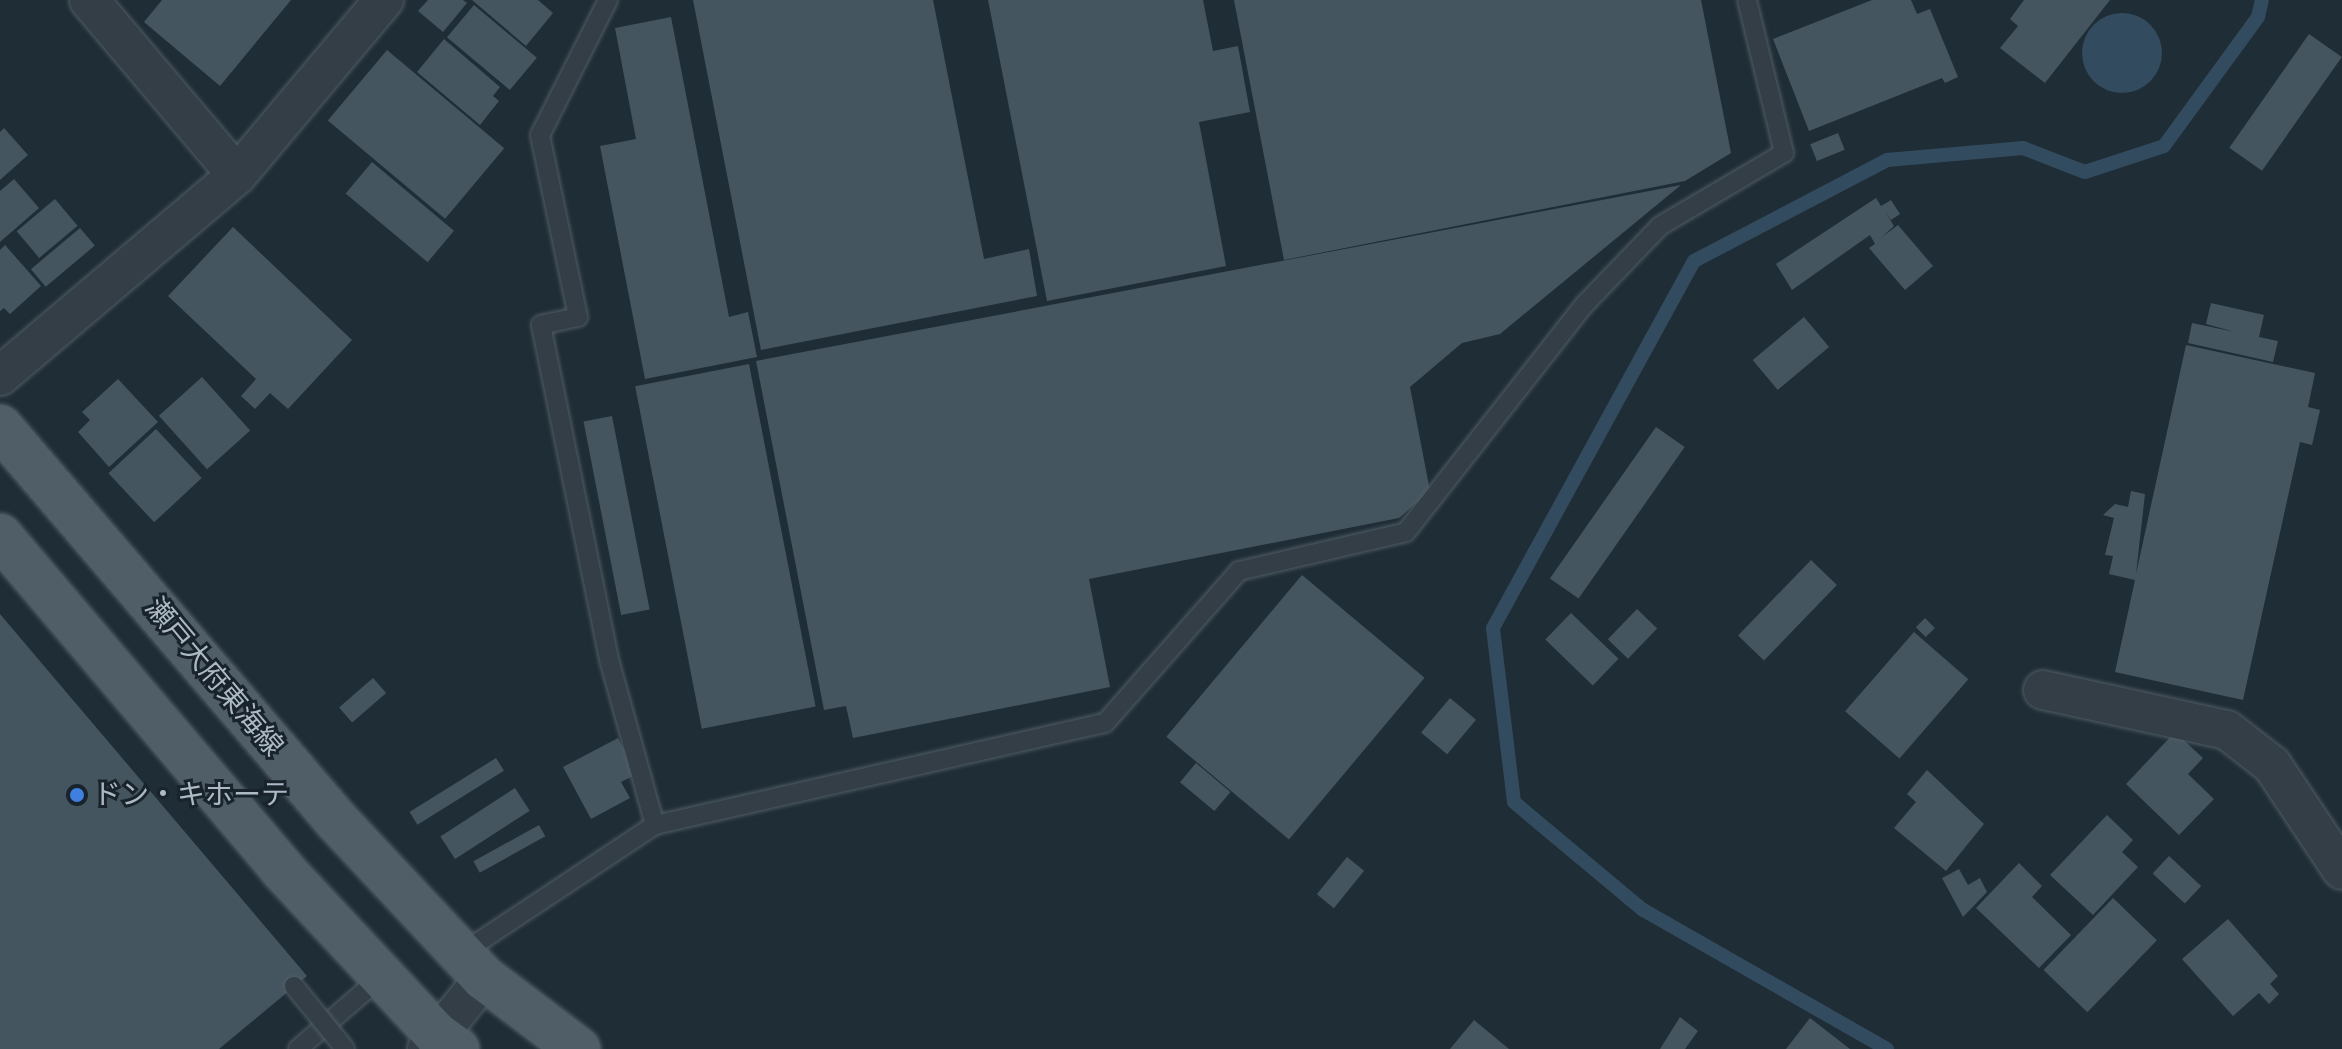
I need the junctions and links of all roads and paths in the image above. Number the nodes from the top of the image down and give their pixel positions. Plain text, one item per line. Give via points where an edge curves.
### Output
1 (89, 0) edge
2 (384, 0) edge
3 (608, 0) edge
4 (1747, 0) edge
5 (237, 175) junction
6 (0, 376) edge
7 (0, 427) edge
8 (0, 536) edge
9 (2043, 690) dead end
10 (655, 825) junction
11 (2342, 870) edge
12 (473, 966) junction
13 (382, 976) junction
14 (294, 986) dead end
15 (440, 1044) edge
16 (298, 1049) edge
17 (345, 1049) edge
18 (578, 1049) edge

1 - 5 street
2 - 5 street
3 - 10 lane via 540,135 578,317 541,325 610,663
4 - 10 lane via 1784,153 1660,226 1585,304 1406,532 1239,571 1105,723
5 - 6 street
7 - 12 main road, 瀬戸大府東海線 via 336,820
8 - 13 main road via 282,869
9 - 11 street via 2227,730 2272,765
10 - 12 lane
12 - 15 street
12 - 18 main road, 瀬戸大府東海線
13 - 15 main road
13 - 16 lane
14 - 17 lane, bridge

